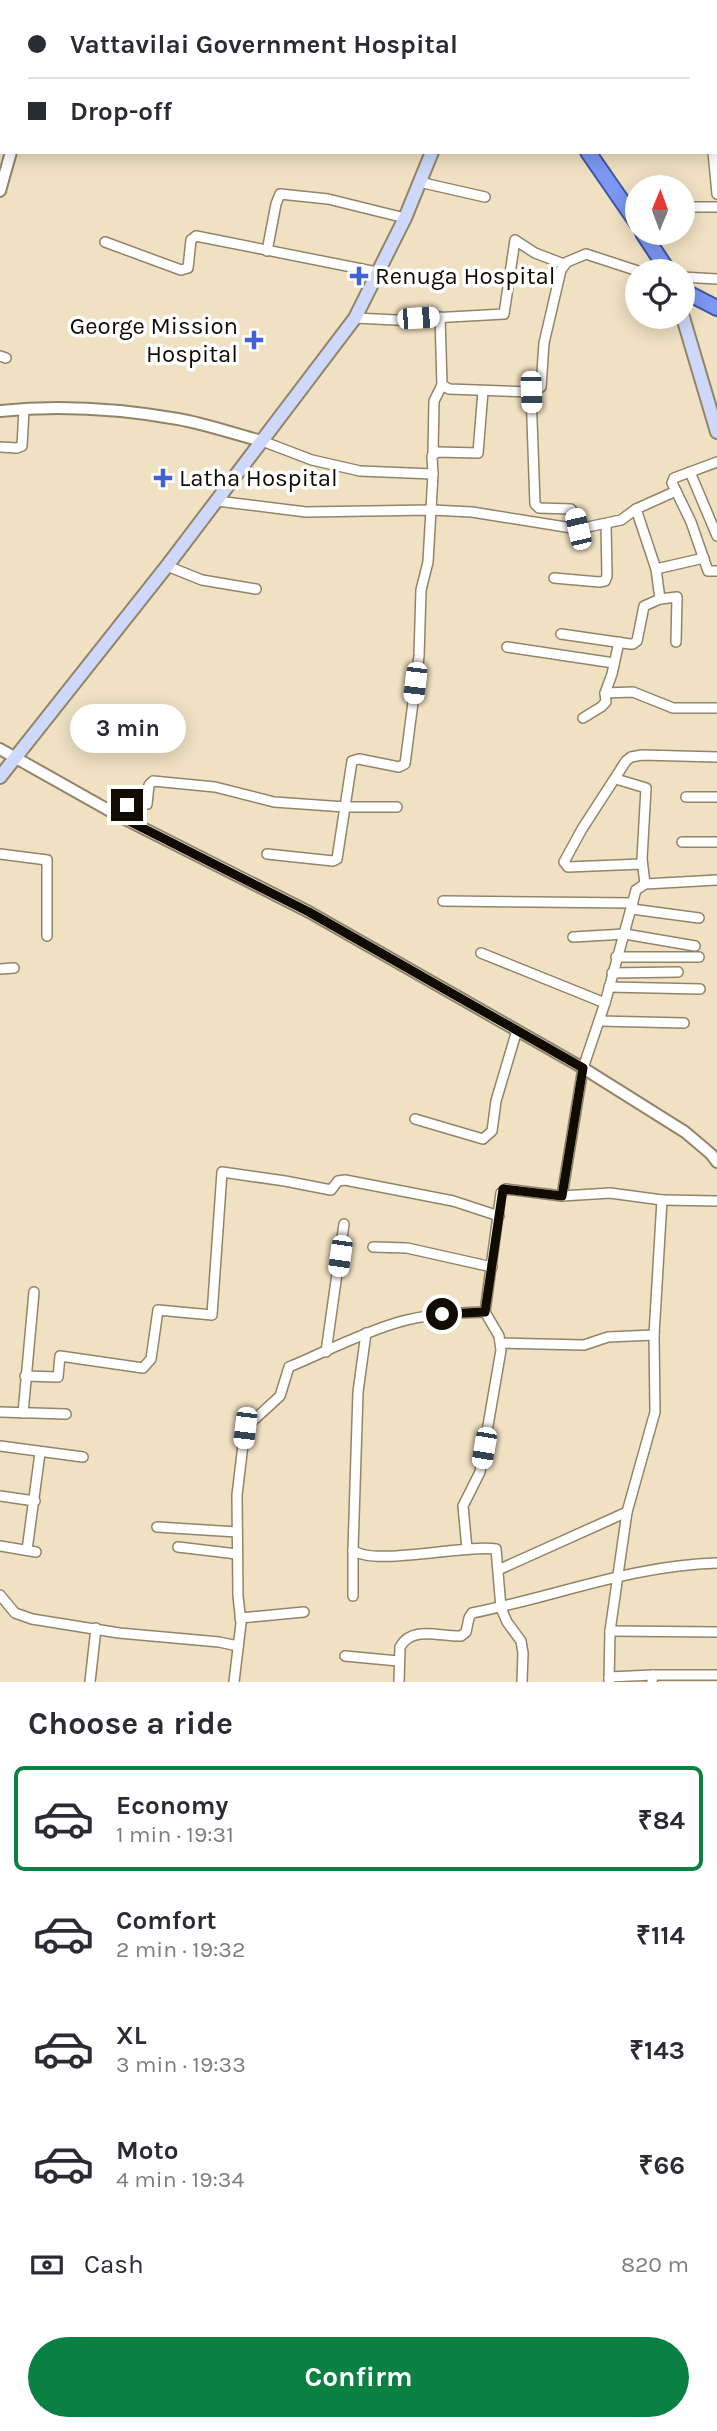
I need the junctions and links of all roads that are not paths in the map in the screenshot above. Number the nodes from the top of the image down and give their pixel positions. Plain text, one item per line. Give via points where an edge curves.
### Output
1 (10, 154) edge
2 (431, 154) edge
3 (589, 154) edge
4 (713, 154) edge
5 (419, 182) junction
6 (0, 191) edge
7 (717, 194) edge
8 (485, 197) dead end
9 (625, 204) edge
10 (717, 207) edge
11 (695, 208) edge
12 (405, 218) junction
13 (105, 242) dead end
14 (267, 251) junction
15 (564, 264) junction
16 (625, 267) edge
17 (377, 272) junction
18 (695, 278) edge
19 (717, 279) edge
20 (695, 297) edge
21 (717, 308) edge
22 (440, 317) junction
23 (355, 318) junction
24 (686, 329) edge
25 (442, 385) junction
26 (483, 391) junction
27 (531, 392) junction
28 (24, 409) junction
29 (2, 410) edge
30 (717, 432) edge
31 (262, 440) junction
32 (0, 447) edge
33 (433, 453) junction
34 (717, 462) edge
35 (690, 472) junction
36 (433, 474) junction
37 (676, 491) junction
38 (217, 500) junction
39 (636, 509) junction
40 (432, 510) junction
41 (606, 524) junction
42 (578, 529) junction
43 (717, 536) edge
44 (704, 558) junction
45 (167, 566) junction
46 (656, 569) junction
47 (717, 571) edge
48 (554, 578) dead end
49 (256, 589) dead end
50 (660, 599) junction
51 (561, 634) dead end
52 (619, 642) junction
53 (676, 642) dead end
54 (507, 647) dead end
55 (614, 663) junction
56 (605, 693) junction
57 (717, 708) edge
58 (583, 718) dead end
59 (0, 749) edge
60 (717, 757) edge
61 (15, 758) junction
62 (0, 777) edge
63 (616, 779) junction
64 (686, 797) dead end
65 (717, 797) edge
66 (345, 807) junction
67 (397, 807) dead end
68 (119, 816) junction
69 (682, 842) dead end
70 (717, 842) edge
71 (0, 854) edge
72 (267, 854) dead end
73 (642, 864) junction
74 (717, 880) edge
75 (645, 884) junction
76 (443, 901) dead end
77 (632, 906) junction
78 (699, 918) dead end
79 (625, 934) junction
80 (47, 936) dead end
81 (573, 937) dead end
82 (695, 946) dead end
83 (481, 953) dead end
84 (616, 957) junction
85 (699, 957) dead end
86 (14, 968) dead end
87 (0, 969) edge
88 (678, 972) dead end
89 (612, 973) junction
90 (609, 988) junction
91 (700, 989) dead end
92 (605, 1003) junction
93 (598, 1021) junction
94 (684, 1023) dead end
95 (517, 1030) junction
96 (583, 1068) junction
97 (415, 1119) dead end
98 (717, 1163) edge
99 (562, 1196) junction
100 (662, 1200) junction
101 (717, 1201) edge
102 (499, 1216) junction
103 (344, 1223) dead end
104 (373, 1247) dead end
105 (492, 1267) junction
106 (34, 1292) dead end
107 (485, 1312) junction
108 (366, 1333) junction
109 (654, 1335) junction
110 (501, 1343) junction
111 (327, 1352) junction
112 (25, 1376) junction
113 (0, 1412) edge
114 (23, 1413) junction
115 (66, 1414) dead end
116 (0, 1446) edge
117 (40, 1453) junction
118 (83, 1457) dead end
119 (0, 1496) edge
120 (35, 1501) junction
121 (628, 1512) junction
122 (157, 1527) dead end
123 (237, 1532) junction
124 (0, 1546) edge
125 (177, 1547) dead end
126 (467, 1549) junction
127 (354, 1550) junction
128 (237, 1554) junction
129 (717, 1563) edge
130 (498, 1570) junction
131 (618, 1576) junction
132 (0, 1595) edge
133 (353, 1596) dead end
134 (501, 1608) junction
135 (304, 1612) dead end
136 (240, 1618) junction
137 (96, 1628) junction
138 (611, 1631) junction
139 (717, 1632) edge
140 (238, 1646) junction
141 (345, 1656) dead end
142 (398, 1661) junction
143 (717, 1675) edge
144 (652, 1678) edge
145 (609, 1679) edge
146 (90, 1682) edge
147 (234, 1682) edge
148 (399, 1682) edge
149 (522, 1682) edge

1 - 6 street
2 - 5 main road
3 - 9 highway
4 - 7 street
5 - 8 street
5 - 12 main road
10 - 11 street
12 - 14 street via 328,199 281,194
12 - 17 main road
13 - 14 street via 184,271 189,267 195,237
14 - 17 street
15 - 16 street via 586,254
15 - 22 street via 515,240 504,314
15 - 27 street via 544,343 541,387
17 - 23 main road
18 - 19 street
20 - 21 highway
22 - 23 street
22 - 25 street
23 - 31 main road
24 - 30 main road
25 - 26 street
25 - 33 street via 434,401
26 - 27 street
26 - 33 street via 478,453
27 - 42 street via 535,504 571,509
28 - 29 street
28 - 31 street via 76,408 178,419
28 - 32 street via 22,446
31 - 36 street via 312,460 360,471
31 - 38 main road
33 - 36 street
34 - 35 street
35 - 37 street via 673,480
35 - 43 street
36 - 40 street
37 - 39 street
37 - 44 street
38 - 40 street via 306,512
38 - 45 main road
39 - 41 street
39 - 46 street
40 - 42 street
40 - 66 street via 405,764 352,761
41 - 42 street
41 - 48 street via 605,580
44 - 46 street
44 - 47 street via 708,571
45 - 49 street via 202,580
45 - 61 main road
46 - 50 street
50 - 52 street via 644,606 635,643
50 - 53 street via 677,597
51 - 52 street
52 - 55 street
54 - 55 street
55 - 56 street
56 - 57 street via 633,692 673,708
56 - 58 street via 606,702
59 - 61 street
60 - 63 street via 631,757
61 - 62 main road
61 - 68 street
63 - 73 street via 646,788
63 - 73 street via 565,864
64 - 65 street
66 - 67 street
66 - 68 street via 274,802 215,787 152,781 146,805 127,805
66 - 72 street via 337,859
68 - 95 street via 309,912
69 - 70 street
71 - 80 street via 47,860
73 - 75 street
74 - 75 street
75 - 77 street via 636,890
76 - 77 street
77 - 78 street
77 - 79 street
79 - 81 street
79 - 82 street
79 - 84 street
83 - 92 street
84 - 85 street
84 - 89 street
86 - 87 street
88 - 89 street
89 - 90 street
90 - 91 street
90 - 92 street
92 - 93 street
93 - 94 street
93 - 96 street
95 - 96 street
95 - 97 street via 492,1131 483,1139
96 - 98 street via 685,1132
96 - 99 street
99 - 100 street via 610,1193
99 - 102 street via 503,1189
100 - 101 street
100 - 109 street
102 - 105 street
102 - 112 street via 453,1201 345,1180 331,1190 222,1172 212,1315 158,1310 151,1359 143,1368 60,1356 58,1377
103 - 111 street
104 - 105 street via 407,1248
105 - 107 street
106 - 112 street
107 - 108 street via 442,1314
107 - 110 street
108 - 111 street
108 - 127 street via 358,1392
109 - 110 street via 608,1337 584,1345
109 - 121 street via 656,1412
110 - 126 street via 480,1472 463,1506
111 - 123 street via 289,1367 280,1396 245,1428
112 - 114 street
113 - 114 street
114 - 115 street
116 - 117 street
117 - 118 street
117 - 120 street
119 - 120 street
120 - 124 street via 31,1551
121 - 130 street
121 - 131 street
122 - 123 street
123 - 128 street
125 - 128 street
126 - 127 street via 393,1555
126 - 130 street via 496,1549
127 - 133 street
128 - 136 street
129 - 131 street
130 - 134 street
131 - 134 street
131 - 138 street
132 - 137 street via 21,1616
134 - 142 street via 472,1613 461,1636 409,1636 400,1647
134 - 149 street via 521,1641
135 - 136 street
136 - 140 street
137 - 140 street
137 - 146 street
138 - 139 street
138 - 145 street
140 - 147 street
141 - 142 street
142 - 148 street
143 - 144 street
144 - 145 street

